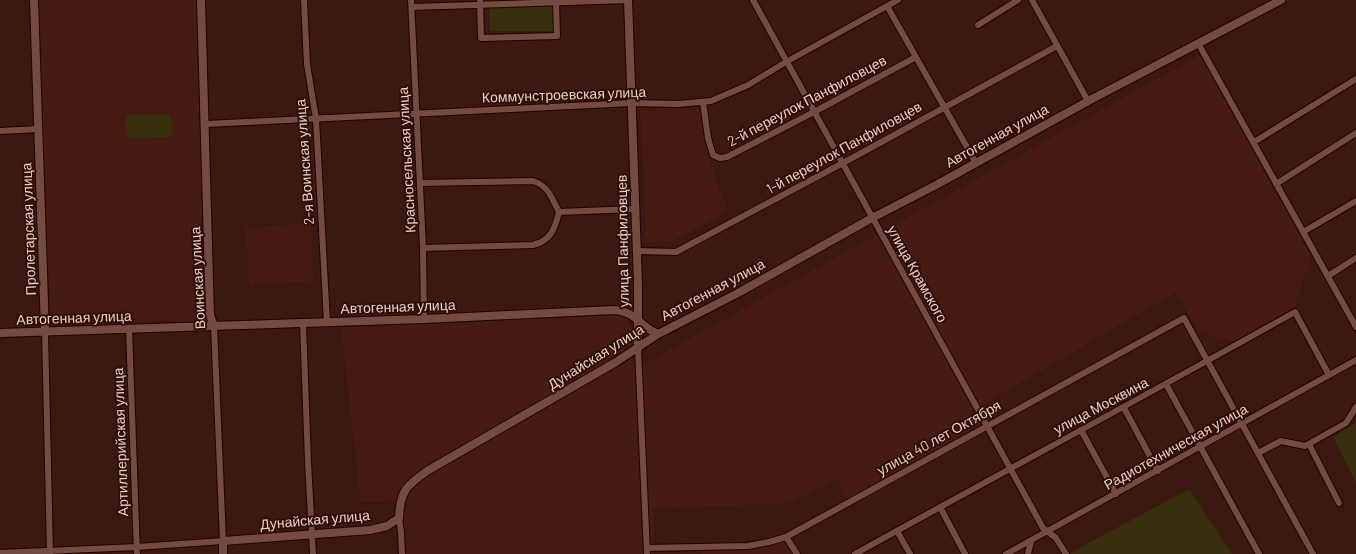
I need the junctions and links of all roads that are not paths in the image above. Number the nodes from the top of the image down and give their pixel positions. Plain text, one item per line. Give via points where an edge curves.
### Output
1 (34, 0) edge
2 (201, 0) edge
3 (304, 0) edge
4 (628, 0) edge
5 (753, 0) edge
6 (898, 0) edge
7 (1018, 0) edge
8 (1032, 0) edge
9 (1281, 0) edge
10 (556, 1) edge
11 (480, 2) edge
12 (411, 3) edge
13 (887, 6) junction
14 (978, 25) dead end
15 (1198, 43) junction
16 (1057, 46) junction
17 (916, 57) junction
18 (786, 62) junction
19 (1356, 79) edge
20 (702, 102) junction
21 (1088, 102) junction
22 (632, 103) junction
23 (944, 107) junction
24 (814, 112) junction
25 (418, 114) junction
26 (316, 119) junction
27 (206, 124) junction
28 (39, 129) junction
29 (0, 131) edge
30 (1356, 133) edge
31 (1254, 142) junction
32 (843, 163) junction
33 (976, 163) junction
34 (420, 183) junction
35 (1276, 184) junction
36 (1356, 201) edge
37 (636, 209) junction
38 (559, 212) junction
39 (872, 218) junction
40 (1303, 232) junction
41 (423, 248) junction
42 (637, 251) junction
43 (1356, 258) edge
44 (1328, 276) junction
45 (424, 319) junction
46 (637, 319) junction
47 (327, 322) junction
48 (303, 323) junction
49 (214, 326) junction
50 (1356, 327) edge
51 (129, 329) junction
52 (44, 332) junction
53 (0, 333) edge
54 (658, 334) junction
55 (638, 348) junction
56 (1356, 360) edge
57 (1208, 361) junction
58 (1330, 375) junction
59 (1166, 384) junction
60 (1356, 407) edge
61 (1124, 408) junction
62 (1242, 424) junction
63 (987, 425) junction
64 (1081, 430) junction
65 (1309, 444) junction
66 (1201, 447) junction
67 (1258, 453) junction
68 (1010, 468) junction
69 (1158, 471) junction
70 (1116, 494) junction
71 (1339, 503) dead end
72 (940, 507) junction
73 (399, 518) junction
74 (897, 531) junction
75 (1047, 532) junction
76 (311, 535) junction
77 (786, 536) junction
78 (223, 541) junction
79 (1031, 541) junction
80 (137, 547) junction
81 (647, 551) edge
82 (50, 552) edge
83 (0, 553) edge
84 (137, 554) edge
85 (223, 554) edge
86 (313, 554) edge
87 (402, 554) edge
88 (797, 554) edge
89 (855, 554) edge
90 (910, 554) edge
91 (965, 554) edge
92 (1006, 554) edge
93 (1028, 554) edge
94 (1066, 554) edge
95 (1260, 554) edge
96 (1313, 554) edge

1 - 28 street, Пролетарская улица
2 - 27 street, Воинская улица
3 - 26 street, 2-я Воинская улица via 307,64
4 - 10 street
4 - 22 street, улица Панфиловцев
5 - 18 street, улица Крамского
6 - 13 street, Коммунстроевская улица
7 - 14 street
8 - 16 street
9 - 15 street, Автогенная улица
10 - 11 street
10 - 11 street via 557,36 481,38
11 - 12 street
12 - 25 street, Красносельская улица
13 - 17 street
13 - 18 street, Коммунстроевская улица
15 - 21 street, Автогенная улица
15 - 31 street
16 - 21 street
16 - 23 street, 1-й переулок Панфиловцев
17 - 23 street
17 - 24 street, 2-й переулок Панфиловцев
18 - 20 street, Коммунстроевская улица via 748,85 711,101
18 - 24 street, улица Крамского
19 - 31 street
20 - 22 street, Коммунстроевская улица
20 - 24 street, 2-й переулок Панфиловцев via 713,155 720,158 727,157
21 - 33 street, Автогенная улица
22 - 25 street, Коммунстроевская улица
22 - 37 street, улица Панфиловцев
23 - 32 street, 1-й переулок Панфиловцев
23 - 33 street
24 - 32 street, улица Крамского
25 - 26 street, Коммунстроевская улица
25 - 34 street, Красносельская улица
26 - 27 street, Коммунстроевская улица
26 - 47 street, 2-я Воинская улица
27 - 49 street, Воинская улица via 210,315
28 - 29 street
28 - 52 street, Пролетарская улица
30 - 35 street
31 - 35 street
32 - 39 street, улица Крамского
32 - 42 street, 1-й переулок Панфиловцев via 676,252
33 - 39 street, Автогенная улица
34 - 38 street via 533,181 546,188
34 - 41 street, Красносельская улица
35 - 40 street
36 - 40 street
37 - 38 street
37 - 42 street, улица Панфиловцев
38 - 41 street via 556,227 541,243
39 - 54 street, Автогенная улица via 738,293
39 - 63 street, улица Крамского
40 - 44 street
41 - 45 street, Красносельская улица
42 - 46 street, улица Панфиловцев
43 - 44 street
44 - 50 street
45 - 46 street, Автогенная улица via 614,310 622,310
45 - 47 street, Автогенная улица
46 - 54 street, Автогенная улица via 646,328
46 - 55 street, улица Панфиловцев
47 - 48 street, Автогенная улица
48 - 49 street, Автогенная улица
48 - 76 street
49 - 51 street, Автогенная улица
49 - 78 street, Воинская улица
51 - 52 street, Автогенная улица
51 - 80 street, Артиллерийская улица
52 - 53 street, Автогенная улица
52 - 82 street, Пролетарская улица
54 - 55 street, Дунайская улица
55 - 73 street, Дунайская улица via 413,480 402,494
55 - 81 street, улица Панфиловцев
56 - 58 street, Радиотехническая улица
57 - 58 street, улица Москвина via 1295,312
57 - 59 street, улица Москвина
57 - 62 street
57 - 63 street, улица 40 лет Октября via 1184,318
58 - 62 street, Радиотехническая улица
59 - 61 street, улица Москвина
59 - 66 street
60 - 65 street via 1346,423
61 - 64 street, улица Москвина
61 - 69 street
62 - 66 street, Радиотехническая улица
62 - 67 street
63 - 68 street, улица Крамского
63 - 77 street, улица 40 лет Октября
64 - 68 street, улица Москвина
64 - 70 street
65 - 67 street via 1305,446 1281,441
65 - 71 street
66 - 69 street, Радиотехническая улица
66 - 95 street
67 - 96 street
68 - 72 street, улица Москвина
68 - 75 street, улица Крамского
69 - 70 street, Радиотехническая улица
70 - 75 street, Радиотехническая улица
72 - 74 street, улица Москвина
72 - 91 street
73 - 76 street, Дунайская улица via 387,526 370,530
73 - 87 street
74 - 89 street, улица Москвина
74 - 90 street
75 - 79 street, Радиотехническая улица
75 - 94 street, улица Крамского via 1056,538
76 - 78 street, Дунайская улица
76 - 86 street
77 - 81 street, улица 40 лет Октября via 748,546
77 - 88 street
78 - 80 street, Дунайская улица
78 - 85 street, Воинская улица
79 - 92 street, Радиотехническая улица
79 - 93 street
80 - 82 street, Дунайская улица
80 - 84 street, Артиллерийская улица
82 - 83 street, Дунайская улица

